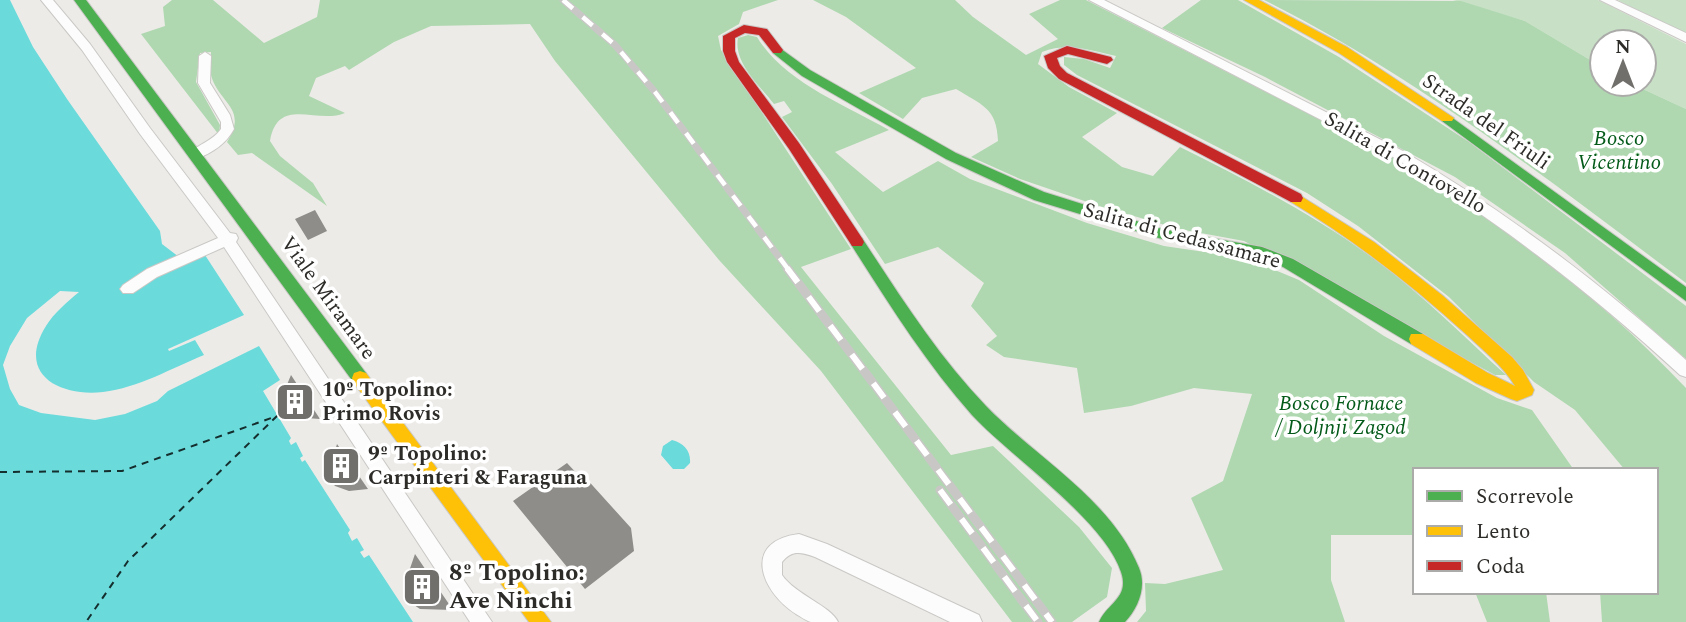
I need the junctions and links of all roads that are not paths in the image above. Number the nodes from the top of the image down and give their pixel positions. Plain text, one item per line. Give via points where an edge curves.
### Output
1 (47, 0) edge
2 (80, 0) edge
3 (1095, 0) edge
4 (1250, 0) edge
5 (1606, 0) edge
6 (1686, 38) edge
7 (205, 55) dead end
8 (1107, 60) dead end
9 (196, 154) junction
10 (228, 239) junction
11 (128, 289) dead end
12 (1686, 295) edge
13 (1686, 370) edge
14 (482, 622) edge
15 (541, 622) edge
16 (828, 622) edge
17 (972, 622) edge
18 (1109, 622) edge

1 - 10 street via 92,50
2 - 9 street, Viale Miramare
3 - 13 street, Salita di Contovello via 1447,182 1554,256
4 - 12 street, Strada del Friuli via 1343,50 1443,115
5 - 6 street
7 - 9 street via 203,81 228,124 218,143
8 - 18 street, Salita di Cedassamare via 1067,50 1050,56 1063,76 1313,208 1386,257 1479,337 1526,390 1517,394 1482,379 1288,263 1256,251 1123,223 975,169 806,73 763,32 744,29 729,36 733,62 811,170 933,355 980,412 1085,511 1119,551 1131,573 1131,595 1124,613
9 - 15 street, Viale Miramare
10 - 11 street via 144,277
10 - 14 street
16 - 17 street via 775,583 771,568 775,554 785,546 800,543 820,550

